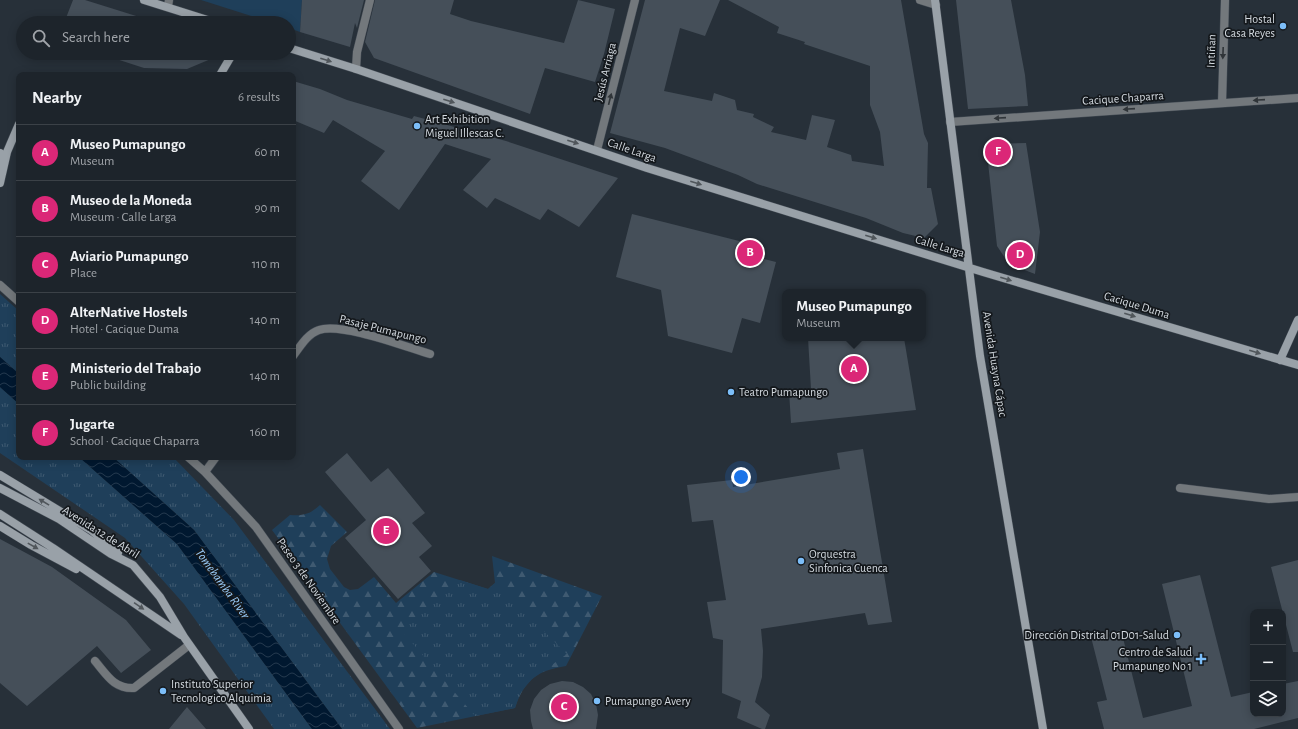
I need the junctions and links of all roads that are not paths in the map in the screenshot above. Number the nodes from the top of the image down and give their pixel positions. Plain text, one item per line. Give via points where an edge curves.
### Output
1 (144, 0) edge
2 (370, 0) edge
3 (635, 0) edge
4 (920, 0) edge
5 (1225, 0) edge
6 (168, 3) edge
7 (936, 3) edge
8 (200, 16) edge
9 (296, 50) edge
10 (228, 60) edge
11 (356, 69) junction
12 (222, 72) edge
13 (1298, 98) edge
14 (1222, 103) junction
15 (950, 122) junction
16 (16, 131) edge
17 (597, 150) junction
18 (0, 153) edge
19 (2, 174) junction
20 (0, 183) edge
21 (968, 267) junction
22 (0, 285) edge
23 (16, 299) edge
24 (1298, 320) edge
25 (296, 352) edge
26 (430, 354) dead end
27 (1280, 360) junction
28 (1298, 365) edge
29 (191, 460) edge
30 (214, 460) edge
31 (205, 472) junction
32 (0, 475) edge
33 (0, 488) edge
34 (1180, 488) dead end
35 (1298, 497) edge
36 (0, 514) edge
37 (0, 526) edge
38 (133, 565) junction
39 (107, 585) junction
40 (184, 637) junction
41 (189, 645) junction
42 (95, 662) dead end
43 (250, 729) edge
44 (399, 729) edge
45 (1043, 729) edge

1 - 6 street
2 - 11 street via 357,52
17 -> 3 street, Jesús Arriaga
4 - 7 street
5 -> 14 street, Intiñan
6 - 8 street
7 - 15 street, Avenida Huayna Cápac
9 -> 11 street, Calle Larga
10 - 12 street
11 -> 17 street, Calle Larga
13 -> 14 street, Cacique Chaparra
14 -> 15 street, Cacique Chaparra
15 - 21 street, Avenida Huayna Cápac
16 - 19 street via 7,152
17 -> 21 street, Calle Larga via 647,168
18 - 19 street
19 - 20 street
21 -> 27 street, Cacique Duma
21 - 45 street, Avenida Huayna Cápac via 980,356
22 - 23 street
24 - 27 street
25 - 26 street, Pasaje Pumapungo via 307,338 318,330 337,328
27 - 28 street, Cacique Duma
29 - 31 street, Paseo 3 de Noviembre
30 - 31 street
31 - 44 street, Paseo 3 de Noviembre via 256,527
38 -> 32 street via 90,530
33 - 38 street, Avenida 12 de Abril
34 - 35 street via 1269,499
36 - 39 street, Avenida 12 de Abril
37 -> 39 street
38 - 40 street, Avenida 12 de Abril via 160,597
39 -> 40 street, Avenida 12 de Abril
40 - 41 street, Avenida 12 de Abril
41 - 42 street via 134,688 124,688 114,683
41 - 43 street, Avenida 12 de Abril

